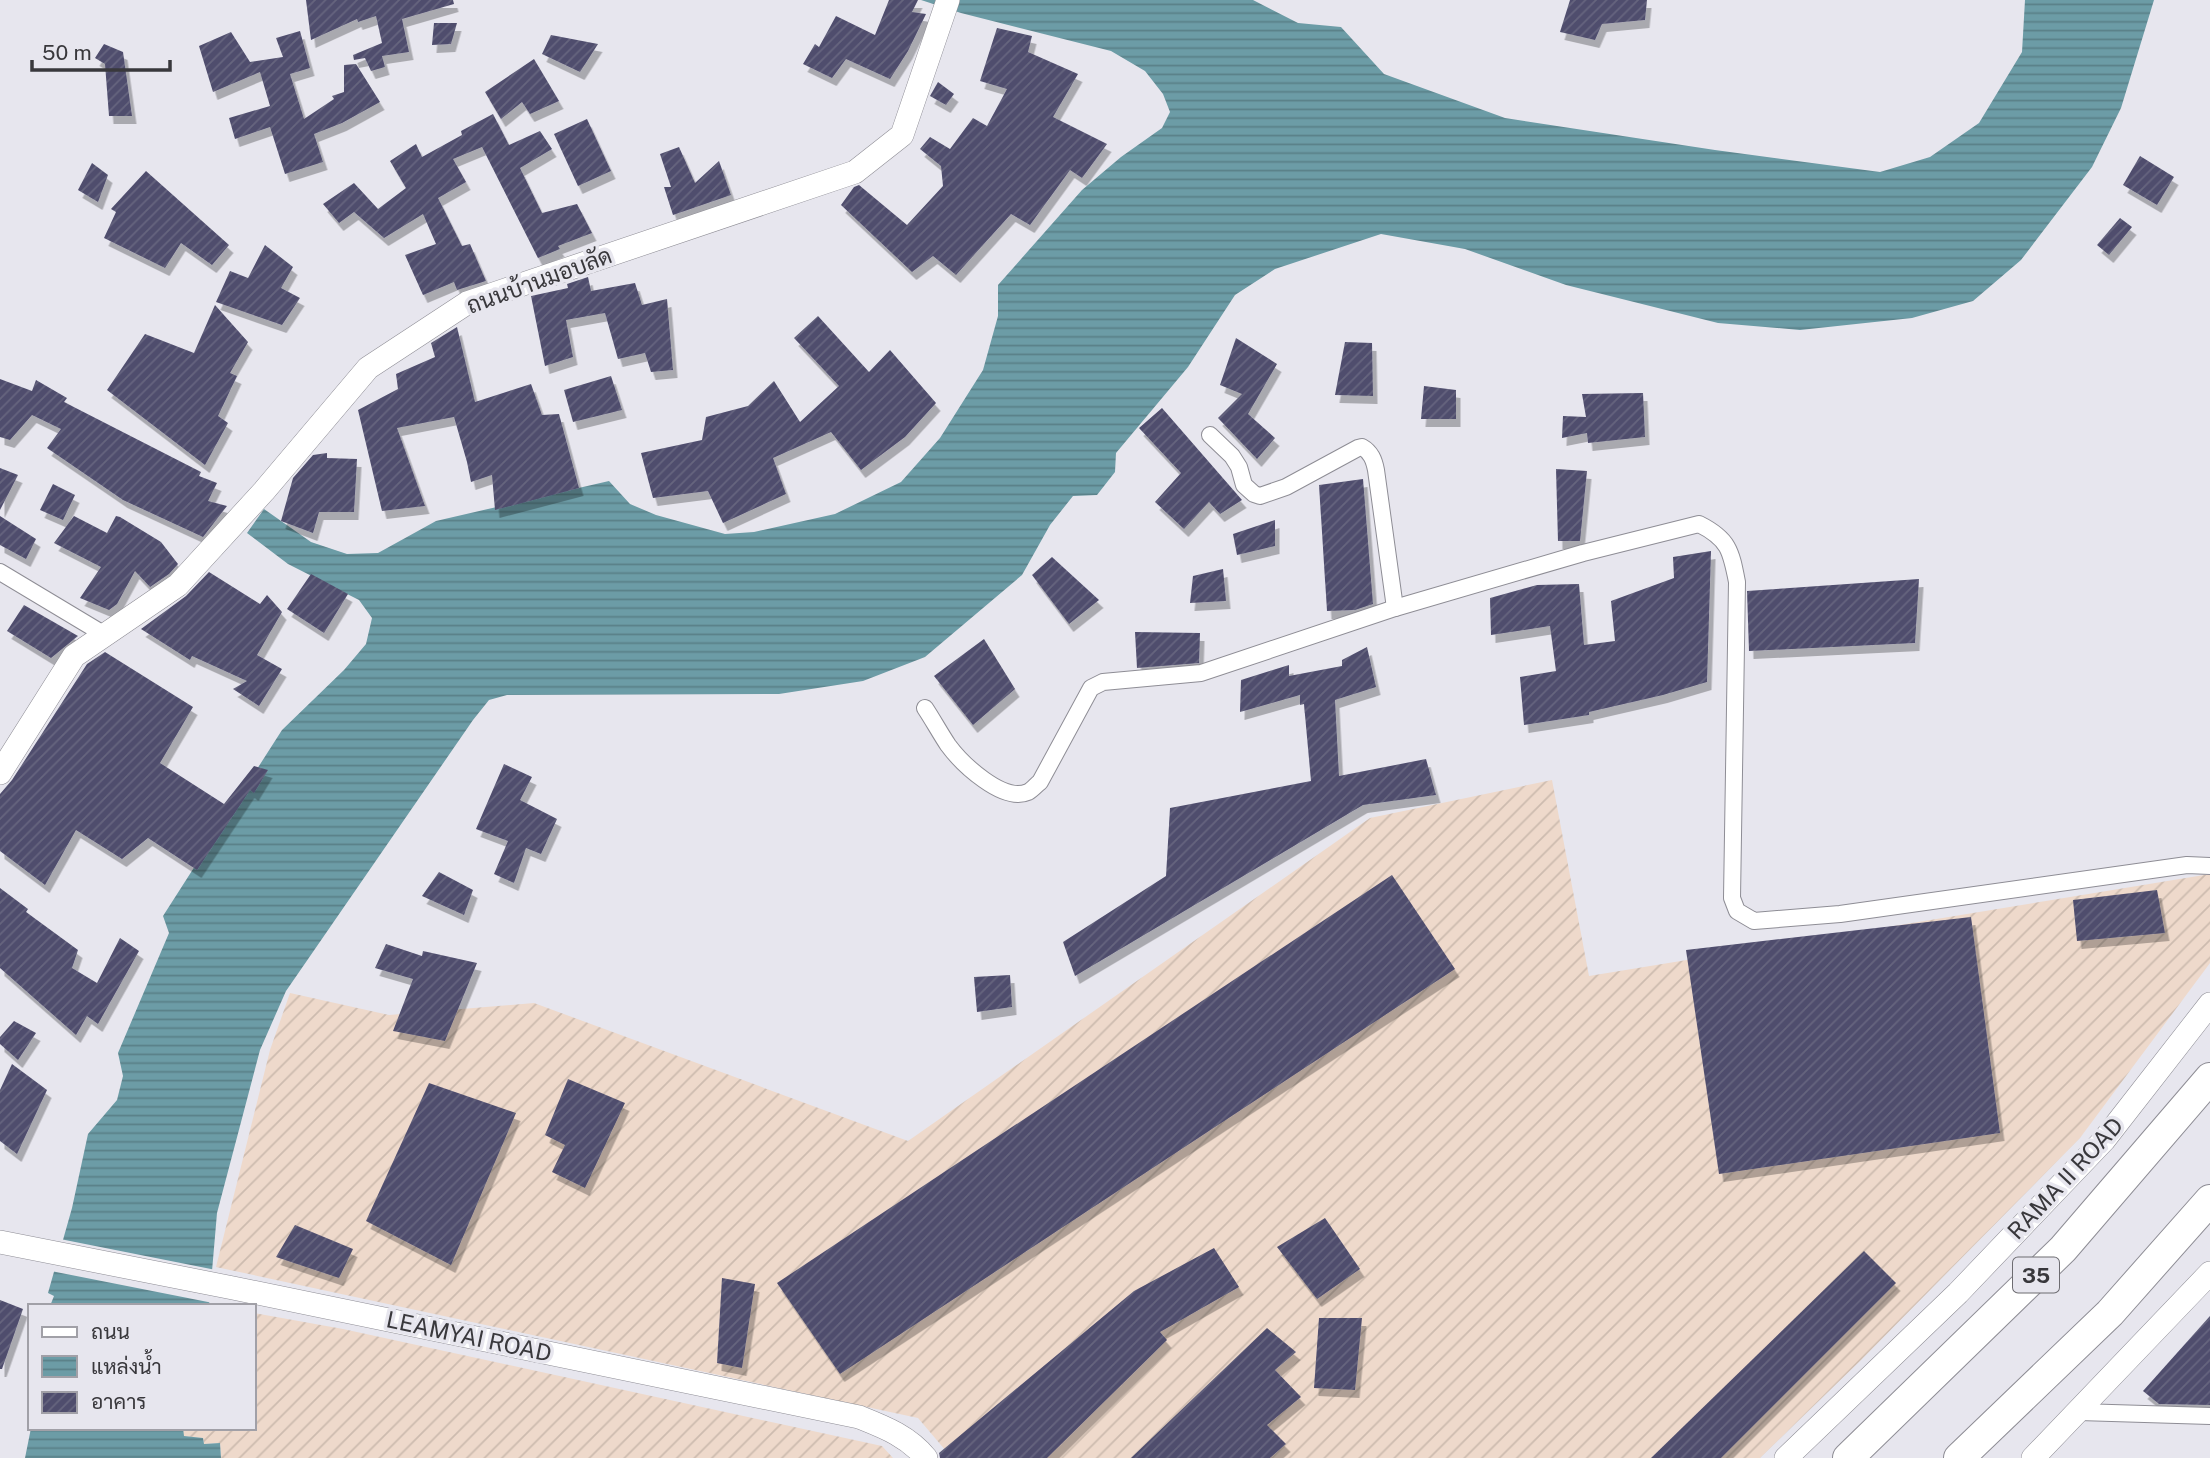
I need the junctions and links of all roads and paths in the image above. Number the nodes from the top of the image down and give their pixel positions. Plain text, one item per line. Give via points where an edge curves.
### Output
1 (946, 6) edge
2 (1210, 435) dead end
3 (0, 572) edge
4 (1395, 608) junction
5 (105, 635) junction
6 (925, 708) dead end
7 (0, 773) edge
8 (2210, 866) edge
9 (2210, 1004) edge
10 (2210, 1078) edge
11 (2210, 1200) edge
12 (5, 1244) edge
13 (2210, 1273) edge
14 (2079, 1412) junction
15 (2210, 1416) edge
16 (926, 1458) edge
17 (1786, 1458) edge
18 (1848, 1458) edge
19 (1959, 1458) edge
20 (2033, 1458) edge

1 - 5 street, ถนนบ้านมอบลัด via 902,135 855,172 467,303 368,368 178,585
2 - 4 street via 1235,461 1244,485 1260,496 1286,487 1358,447 1367,450 1376,470
3 - 5 street
4 - 6 street via 1201,673 1103,682 1091,688 1040,782 1029,792 1014,795 999,790 978,774 950,747
4 - 8 street via 1699,524 1714,532 1731,552 1737,582 1732,898 1737,911 1754,921 1840,914 2187,865
5 - 7 street, ถนนบ้านมอบลัด via 74,656
9 - 17 street, RAMA II ROAD / 35 via 2104,1140 1958,1293
10 - 18 highway, RAMA II ROAD / 35 via 2063,1249
11 - 19 highway via 2110,1313
12 - 16 street, LEAMYAI ROAD via 859,1417 896,1432
13 - 14 street
14 - 15 street
14 - 20 street

